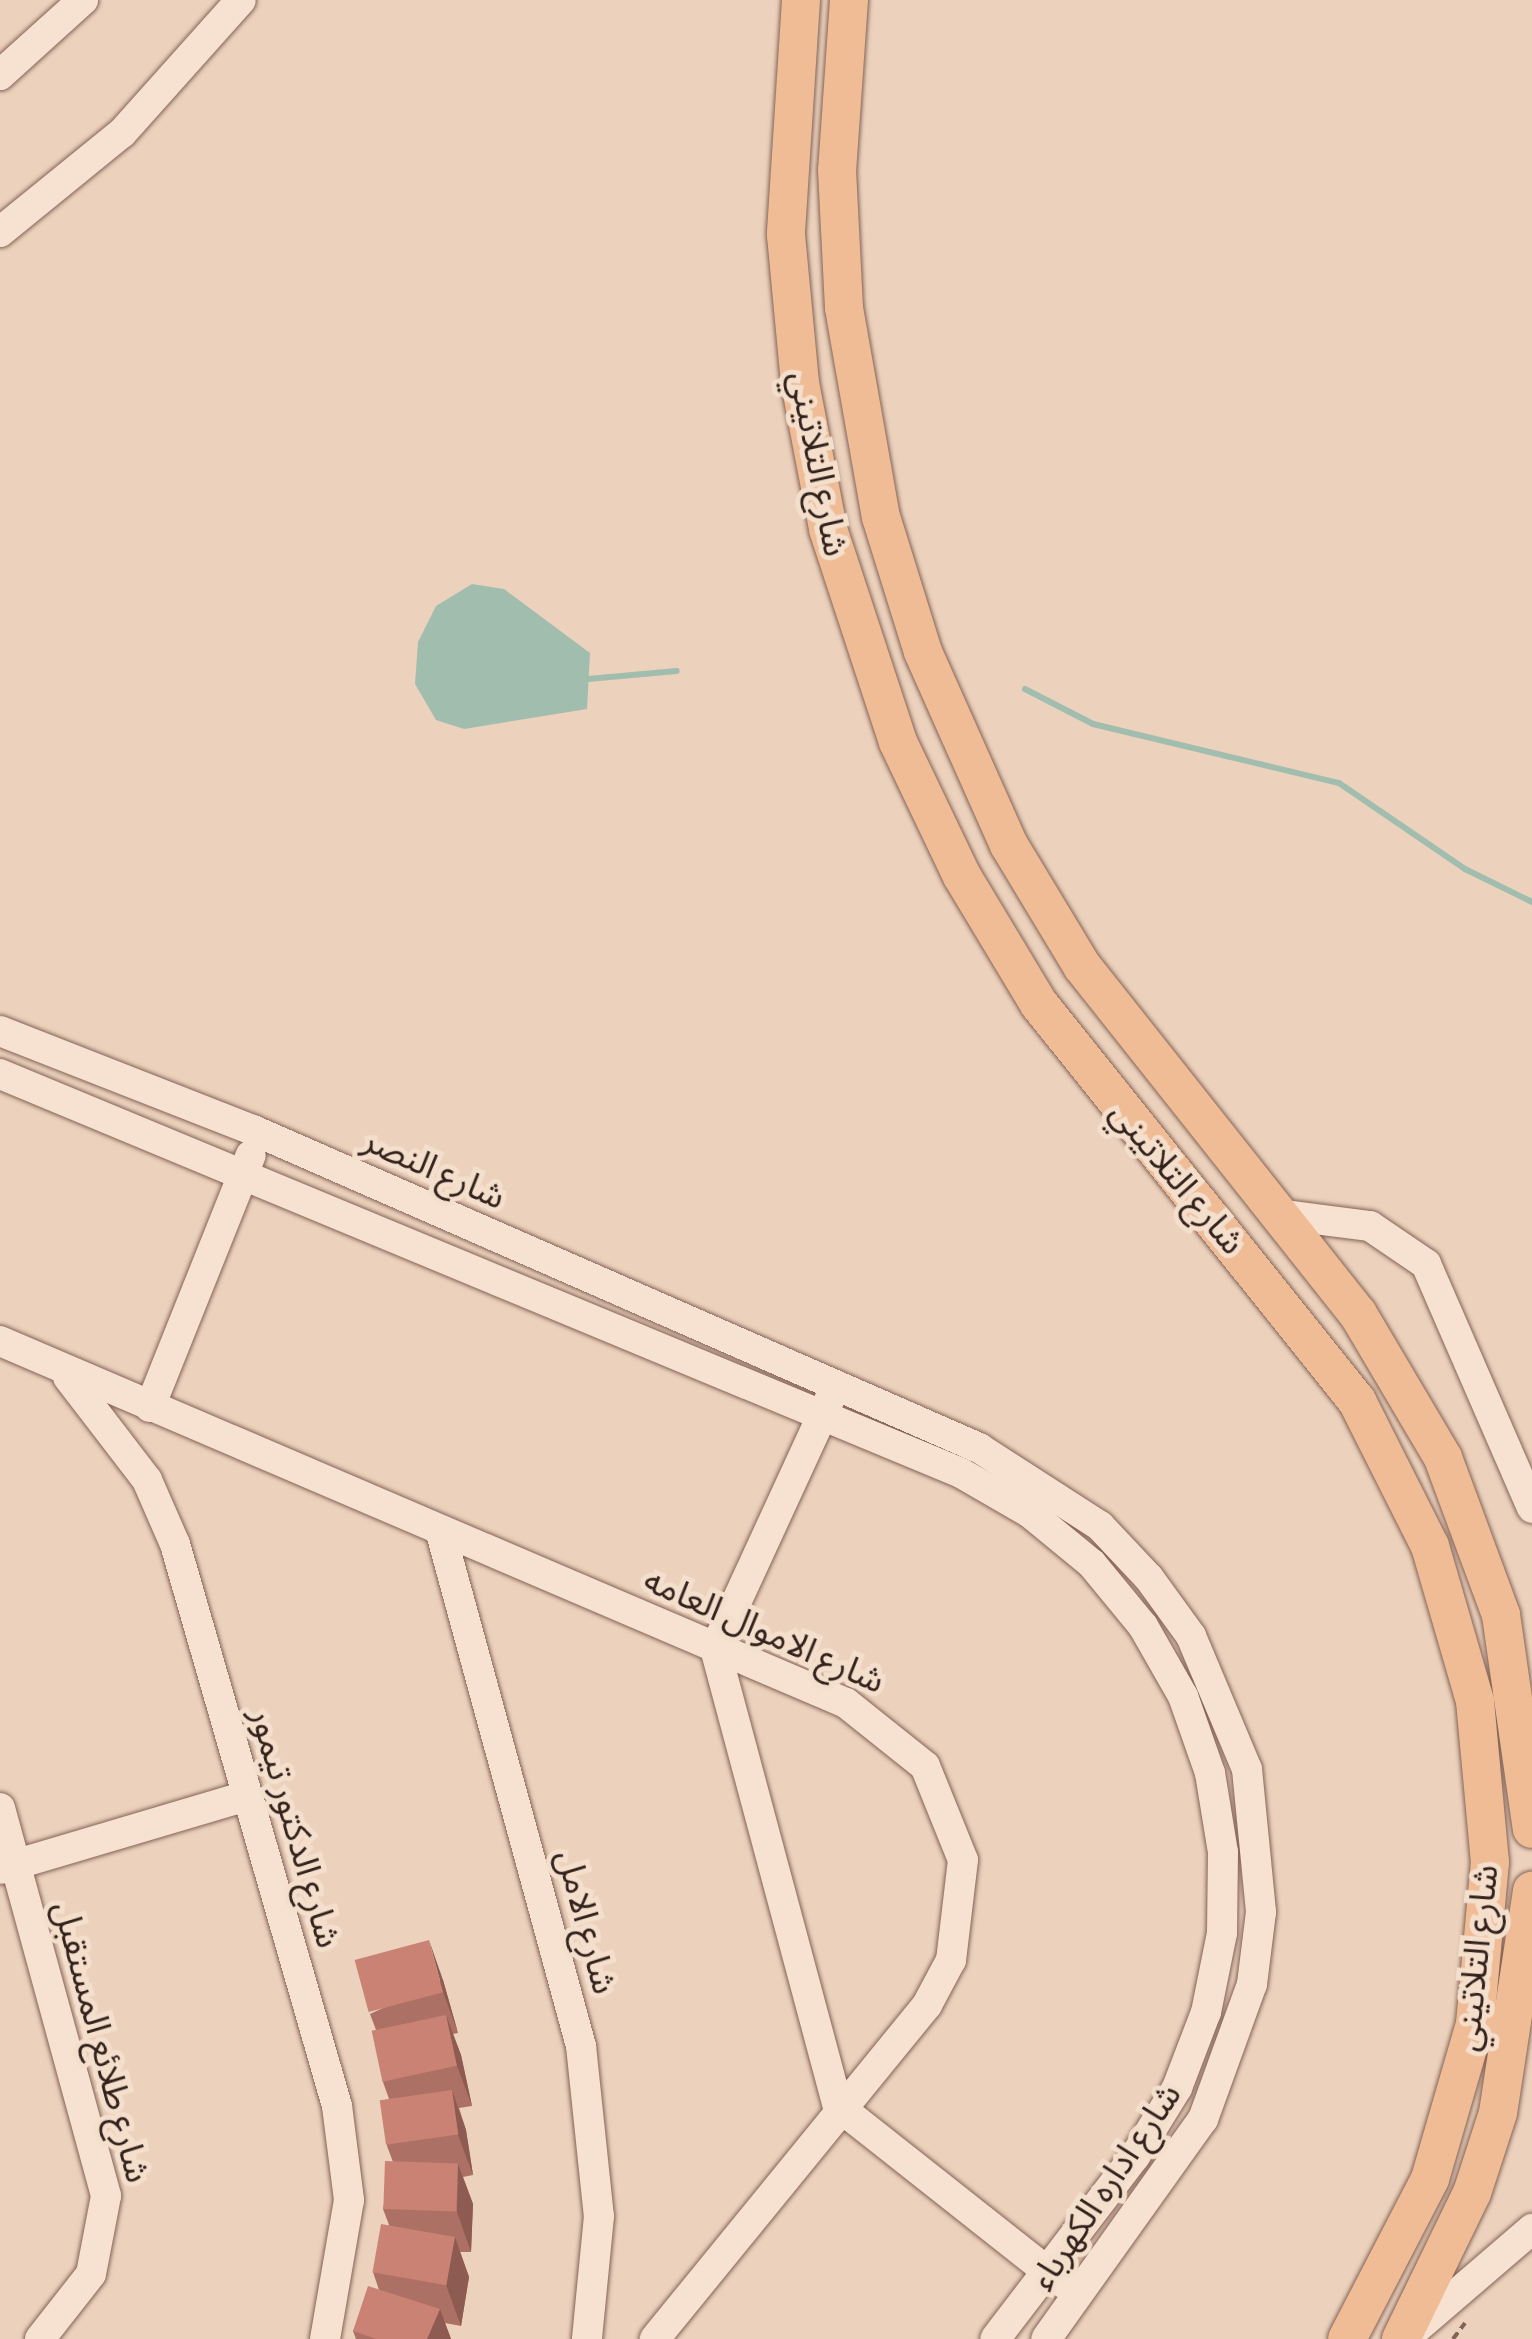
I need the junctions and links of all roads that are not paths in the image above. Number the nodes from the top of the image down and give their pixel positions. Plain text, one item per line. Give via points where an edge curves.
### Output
1 (83, 0) edge
2 (241, 0) edge
3 (800, 0) edge
4 (850, 0) edge
5 (0, 75) edge
6 (0, 232) edge
7 (1, 1027) edge
8 (0, 1074) edge
9 (253, 1130) junction
10 (246, 1170) junction
11 (1276, 1214) junction
12 (0, 1341) edge
13 (62, 1370) junction
14 (829, 1400) junction
15 (150, 1408) junction
16 (1532, 1508) edge
17 (441, 1533) junction
18 (715, 1648) junction
19 (246, 1796) junction
20 (0, 1808) edge
21 (1532, 1829) edge
22 (8, 1867) edge
23 (1532, 1891) edge
24 (838, 2106) junction
25 (1532, 2229) edge
26 (1048, 2272) junction
27 (1080, 2297) junction
28 (40, 2339) edge
29 (325, 2339) edge
30 (587, 2339) edge
31 (654, 2339) edge
32 (995, 2339) edge
33 (1046, 2339) edge
34 (1347, 2339) edge
35 (1403, 2339) edge

1 - 5 street
2 - 6 street via 122,133
3 - 34 main road, شارع التلاتيني via 786,182 800,383 828,530 898,742 962,876 1039,1004 1358,1402 1430,1546 1475,1701 1490,1862 1475,2024 1430,2179
4 - 11 main road, شارع التلاتيني via 837,170 844,308 873,482 923,652 1044,906 1123,1024
7 - 9 street, شارع النصر
8 - 10 street, شارع النصر
9 - 10 street
9 - 14 street, شارع النصر
10 - 14 street, شارع النصر
10 - 15 street
11 - 16 street via 1370,1226 1426,1264
11 - 21 main road, شارع التلاتيني via 1404,1384 1476,1536 1519,1697
12 - 13 street, شارع الاموال العامه
13 - 15 street, شارع الاموال العامه
13 - 19 street, شارع الدكتور تيمور via 147,1480 175,1544
14 - 18 street
14 - 26 street, شارع اداره الكهرباء via 1030,1512 1092,1564 1167,1668 1210,1772 1222,1900 1206,2012 1160,2115
14 - 27 street, شارع اداره الكهرباء via 980,1448 1100,1526 1192,1636 1247,1769 1261,1912 1232,2053 1203,2119
15 - 17 street, شارع الاموال العامه
17 - 18 street, شارع الاموال العامه
17 - 30 street, شارع الامل via 580,2046 600,2216
18 - 24 street
18 - 24 street, شارع الاموال العامه via 889,1729 925,1766 954,1827 963,1911 950,1960 927,2005
19 - 22 street
19 - 29 street, شارع الدكتور تيمور via 346,2153 347,2247
20 - 22 street, شارع طلائع المستقبل
22 - 28 street, شارع طلائع المستقبل via 106,2196 90,2274
23 - 35 main road, شارع التلاتيني via 1498,2113 1472,2193
24 - 26 street
24 - 31 street, شارع الاموال العامه
25 - 35 street
26 - 27 street
26 - 32 street, شارع اداره الكهرباء
27 - 33 street, شارع اداره الكهرباء

